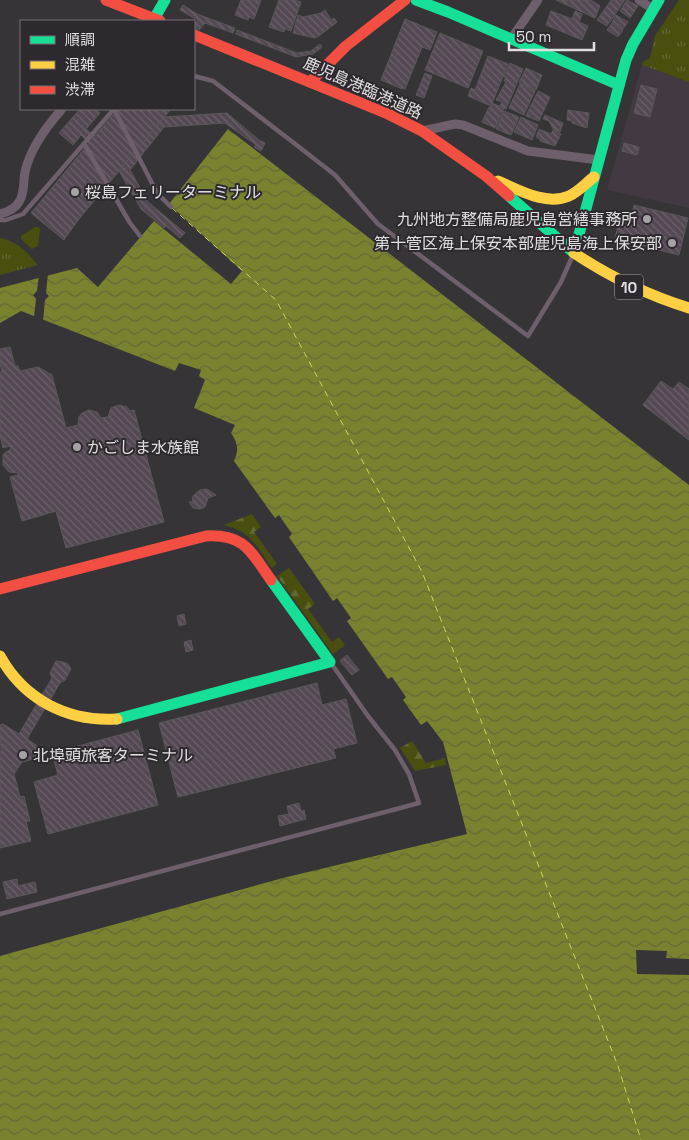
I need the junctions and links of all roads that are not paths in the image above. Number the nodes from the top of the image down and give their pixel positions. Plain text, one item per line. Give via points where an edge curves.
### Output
1 (106, 0) edge
2 (165, 0) edge
3 (405, 0) edge
4 (416, 0) edge
5 (538, 0) edge
6 (639, 0) edge
7 (656, 4) edge
8 (154, 20) edge
9 (156, 20) edge
10 (195, 35) edge
11 (511, 39) junction
12 (195, 76) edge
13 (310, 82) junction
14 (618, 85) junction
15 (61, 110) edge
16 (113, 110) edge
17 (115, 110) edge
18 (422, 131) junction
19 (84, 144) junction
20 (599, 160) junction
21 (486, 176) junction
22 (594, 177) junction
23 (171, 207) dead end
24 (0, 214) edge
25 (0, 220) edge
26 (140, 236) dead end
27 (574, 253) junction
28 (689, 308) edge
29 (0, 589) edge
30 (0, 656) edge
31 (330, 662) junction
32 (0, 914) edge

1 - 8 main road
2 - 9 main road
3 - 13 main road via 346,46
4 - 11 main road
5 - 11 street
6 - 7 street
7 - 14 main road via 633,44
10 - 13 main road, 鹿児島港臨港道路
11 - 14 main road
12 - 27 lane via 212,81 301,149 334,175 378,224 528,336 561,282
13 - 18 main road, 鹿児島港臨港道路
14 - 20 main road
15 - 24 street via 42,134 30,158 20,202 12,210
16 - 19 lane
17 - 23 lane via 157,193
18 - 20 street via 463,125 528,151
18 - 21 main road, 鹿児島港臨港道路
19 - 25 lane via 23,214
19 - 26 lane
20 - 22 main road
21 - 22 main road via 528,194 559,200
21 - 27 main road, 鹿児島港臨港道路
22 - 27 main road
27 - 28 main road, 10 via 627,286
29 - 31 main road via 206,536 223,535 247,547
30 - 31 main road via 23,686 50,706 76,717 102,720 119,719
31 - 32 lane via 398,756 409,774 419,804

